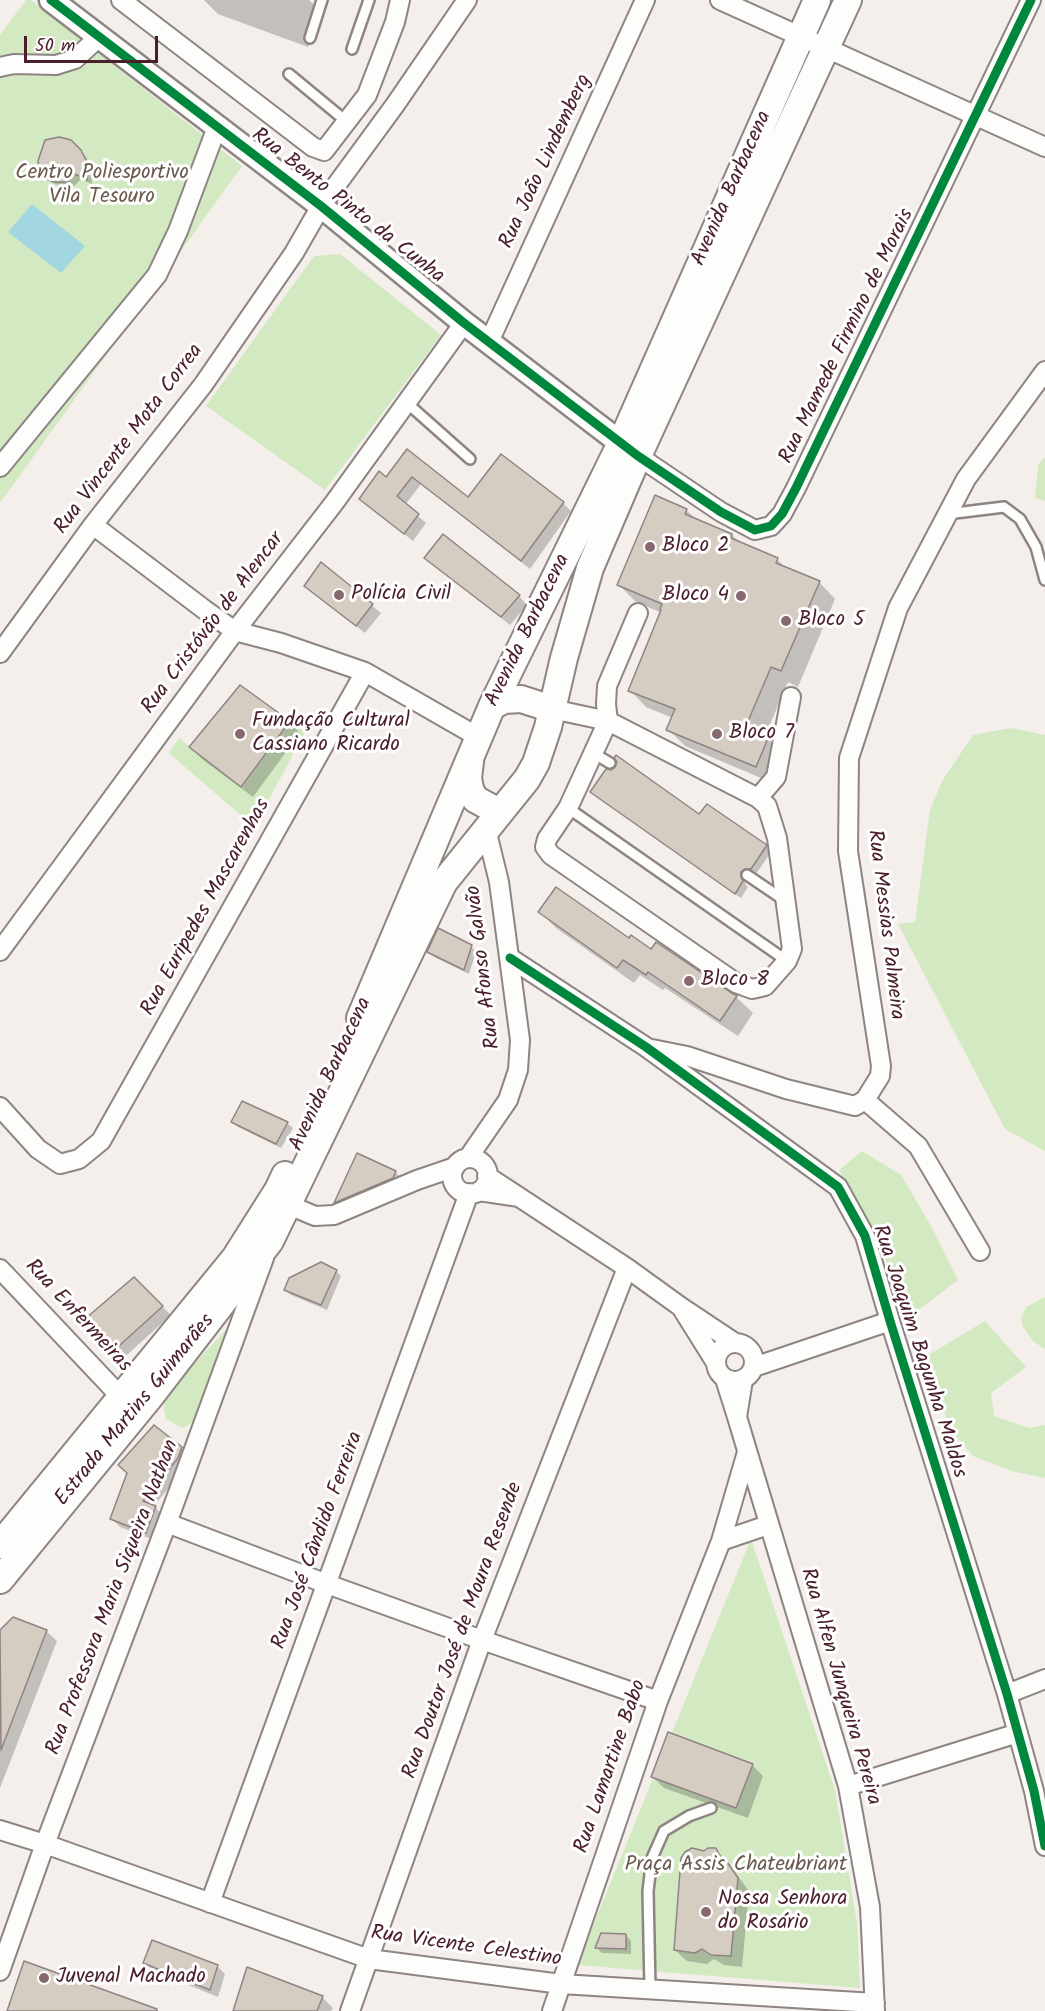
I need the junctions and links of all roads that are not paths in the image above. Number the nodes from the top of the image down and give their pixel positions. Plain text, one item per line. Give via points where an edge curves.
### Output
1 (51, 0) edge
2 (121, 0) edge
3 (322, 0) edge
4 (369, 0) edge
5 (400, 0) edge
6 (466, 0) edge
7 (645, 0) edge
8 (720, 0) edge
9 (817, 0) edge
10 (848, 0) edge
11 (1031, 0) edge
12 (801, 36) junction
13 (99, 38) junction
14 (310, 38) dead end
15 (826, 47) junction
16 (352, 49) dead end
17 (0, 67) edge
18 (289, 74) dead end
19 (975, 114) junction
20 (347, 122) junction
21 (217, 127) junction
22 (1045, 147) edge
23 (321, 206) junction
24 (464, 323) junction
25 (489, 342) junction
26 (1045, 371) edge
27 (407, 402) junction
28 (629, 450) junction
29 (470, 459) dead end
30 (0, 467) edge
31 (947, 514) junction
32 (93, 525) junction
33 (1045, 580) edge
34 (638, 613) dead end
35 (235, 630) junction
36 (0, 653) edge
37 (366, 672) junction
38 (791, 697) dead end
39 (492, 706) junction
40 (552, 709) junction
41 (608, 721) junction
42 (475, 748) junction
43 (594, 753) junction
44 (610, 764) dead end
45 (758, 798) junction
46 (568, 808) junction
47 (492, 821) junction
48 (747, 875) dead end
49 (784, 900) junction
50 (0, 951) edge
51 (510, 958) junction
52 (787, 961) junction
53 (646, 1047) junction
54 (865, 1100) junction
55 (0, 1107) edge
56 (461, 1162) junction
57 (478, 1187) junction
58 (289, 1204) junction
59 (270, 1241) junction
60 (980, 1251) dead end
61 (235, 1258) joint
62 (627, 1268) junction
63 (0, 1269) edge
64 (13, 1283) junction
65 (0, 1296) edge
66 (681, 1307) junction
67 (890, 1321) junction
68 (735, 1343) junction
69 (716, 1362) junction
70 (749, 1374) junction
71 (725, 1379) junction
72 (120, 1396) junction
73 (737, 1417) junction
74 (747, 1452) junction
75 (167, 1523) junction
76 (768, 1525) junction
77 (721, 1541) junction
78 (0, 1545) edge
79 (0, 1580) edge
80 (327, 1584) junction
81 (482, 1640) junction
82 (1045, 1679) edge
83 (1007, 1694) junction
84 (658, 1701) junction
85 (1018, 1733) junction
86 (848, 1786) junction
87 (711, 1808) dead end
88 (0, 1830) edge
89 (45, 1844) junction
90 (1045, 1846) edge
91 (210, 1903) junction
92 (369, 1959) junction
93 (0, 1971) edge
94 (561, 1984) junction
95 (650, 1989) junction
96 (875, 2007) edge
97 (350, 2011) edge
98 (552, 2011) edge

1 - 13 street, Rua Bento Pinto da Cunha
2 - 20 street via 316,150 324,151
3 - 14 lane
4 - 16 lane
5 - 20 street via 367,95
6 - 23 street, Rua Vincente Mota Correa
7 - 25 street, Rua João Lindemberg
8 - 12 street
9 - 12 main road, Avenida Barbacena
10 - 15 main road, Avenida Barbacena
11 - 19 street, Rua Mamede Firmino de Morais
12 - 15 street
12 - 28 main road, Avenida Barbacena
13 - 17 street via 75,59 56,65
13 - 21 street, Rua Bento Pinto da Cunha
15 - 19 street
15 - 28 main road, Avenida Barbacena
18 - 20 lane
19 - 22 street
19 - 28 street, Rua Mamede Firmino de Morais via 796,488 771,526 755,530 721,512
21 - 23 street, Rua Bento Pinto da Cunha
21 - 30 street via 157,275
23 - 24 street, Rua Bento Pinto da Cunha
23 - 32 street, Rua Vincente Mota Correa via 294,253 203,386
24 - 25 street, Rua Bento Pinto da Cunha
24 - 27 street, Rua Cristóvão de Alencar
25 - 28 street, Rua Bento Pinto da Cunha
26 - 31 street, Rua Messias Palmeira via 966,479
27 - 29 lane
27 - 35 street, Rua Cristóvão de Alencar
28 - 39 main road, Avenida Barbacena
28 - 40 main road, Avenida Barbacena via 590,568
31 - 33 lane via 1004,507 1020,519 1036,547
31 - 54 street, Rua Messias Palmeira via 898,608 849,758 848,851 881,1066 880,1076
32 - 35 street
32 - 36 street, Rua Vincente Mota Correa
34 - 41 street via 607,686
35 - 37 street
35 - 50 street, Rua Cristóvão de Alencar
37 - 42 street
37 - 55 street, Rua Euripedes Mascarenhas via 101,1141 79,1159 60,1164 38,1149
38 - 45 street via 776,777
39 - 40 main road via 504,700 521,699
39 - 42 main road, Avenida Barbacena
40 - 41 street
40 - 47 main road, Avenida Barbacena via 536,763
41 - 43 street
41 - 45 street
42 - 47 main road via 468,778 470,789
42 - 61 main road, Avenida Barbacena via 359,1020 278,1190
43 - 44 lane
43 - 46 street via 586,778
45 - 49 street via 772,817
46 - 52 lane
46 - 52 street via 547,839 545,847 551,855 736,983 752,989 765,986
47 - 51 street, Rua Afonso Galvão
47 - 58 main road, Avenida Barbacena via 444,882
48 - 49 lane
49 - 52 street via 792,949
51 - 53 street, Rua Joaquim Bagunha Maldos
51 - 56 street, Rua Afonso Galvão via 520,1040 518,1070 508,1100
53 - 54 street via 855,1106
53 - 67 street, Rua Joaquim Bagunha Maldos via 838,1187 865,1236
54 - 60 street via 918,1146
56 - 57 street via 481,1162 487,1171
56 - 57 street via 452,1176 455,1186 463,1192
56 - 58 street via 334,1215 315,1216
57 - 62 street via 519,1197
57 - 80 street, Rua José Cândido Ferreira
58 - 59 main road, Avenida Barbacena
59 - 75 street, Rua Professora Maria Siqueira Nathan
59 - 79 main road, Estrada Martins Guimarães via 149,1398
61 - 72 main road, Estrada Martins Guimarães
62 - 66 street
62 - 81 street, Rua Doutor José de Moura Resende
63 - 64 street, Rua Enfermeiras
64 - 65 street
64 - 72 street, Rua Enfermeiras
66 - 68 street
66 - 69 street
67 - 70 street
67 - 83 street, Rua Joaquim Bagunha Maldos
68 - 69 street via 723,1347
68 - 70 street via 741,1343 754,1355
69 - 71 street
70 - 71 street via 730,1382
70 - 73 street
71 - 73 street
72 - 78 main road, Estrada Martins Guimarães
73 - 74 street, Rua Alfen Junqueira Pereira
74 - 76 street, Rua Alfen Junqueira Pereira
74 - 77 street, Rua Lamartine Babo
75 - 80 street
75 - 89 street, Rua Professora Maria Siqueira Nathan
76 - 77 street
76 - 86 street, Rua Alfen Junqueira Pereira
77 - 84 street, Rua Lamartine Babo
80 - 81 street
80 - 91 street, Rua José Cândido Ferreira
81 - 84 street
81 - 92 street, Rua Doutor José de Moura Resende
82 - 83 street
83 - 85 street, Rua Joaquim Bagunha Maldos
84 - 94 street, Rua Lamartine Babo
85 - 86 street
85 - 90 street, Rua Joaquim Bagunha Maldos
86 - 96 street, Rua Alfen Junqueira Pereira via 870,1907
87 - 95 lane via 664,1831 652,1858 648,1891
88 - 89 street, Rua Vicente Celestino
89 - 91 street, Rua Vicente Celestino
89 - 93 street, Rua Professora Maria Siqueira Nathan
91 - 92 street, Rua Vicente Celestino
92 - 94 street, Rua Vicente Celestino
92 - 97 street, Rua Doutor José de Moura Resende
94 - 95 street, Rua Vicente Celestino
94 - 98 street, Rua Lamartine Babo
95 - 96 street, Rua Vicente Celestino

